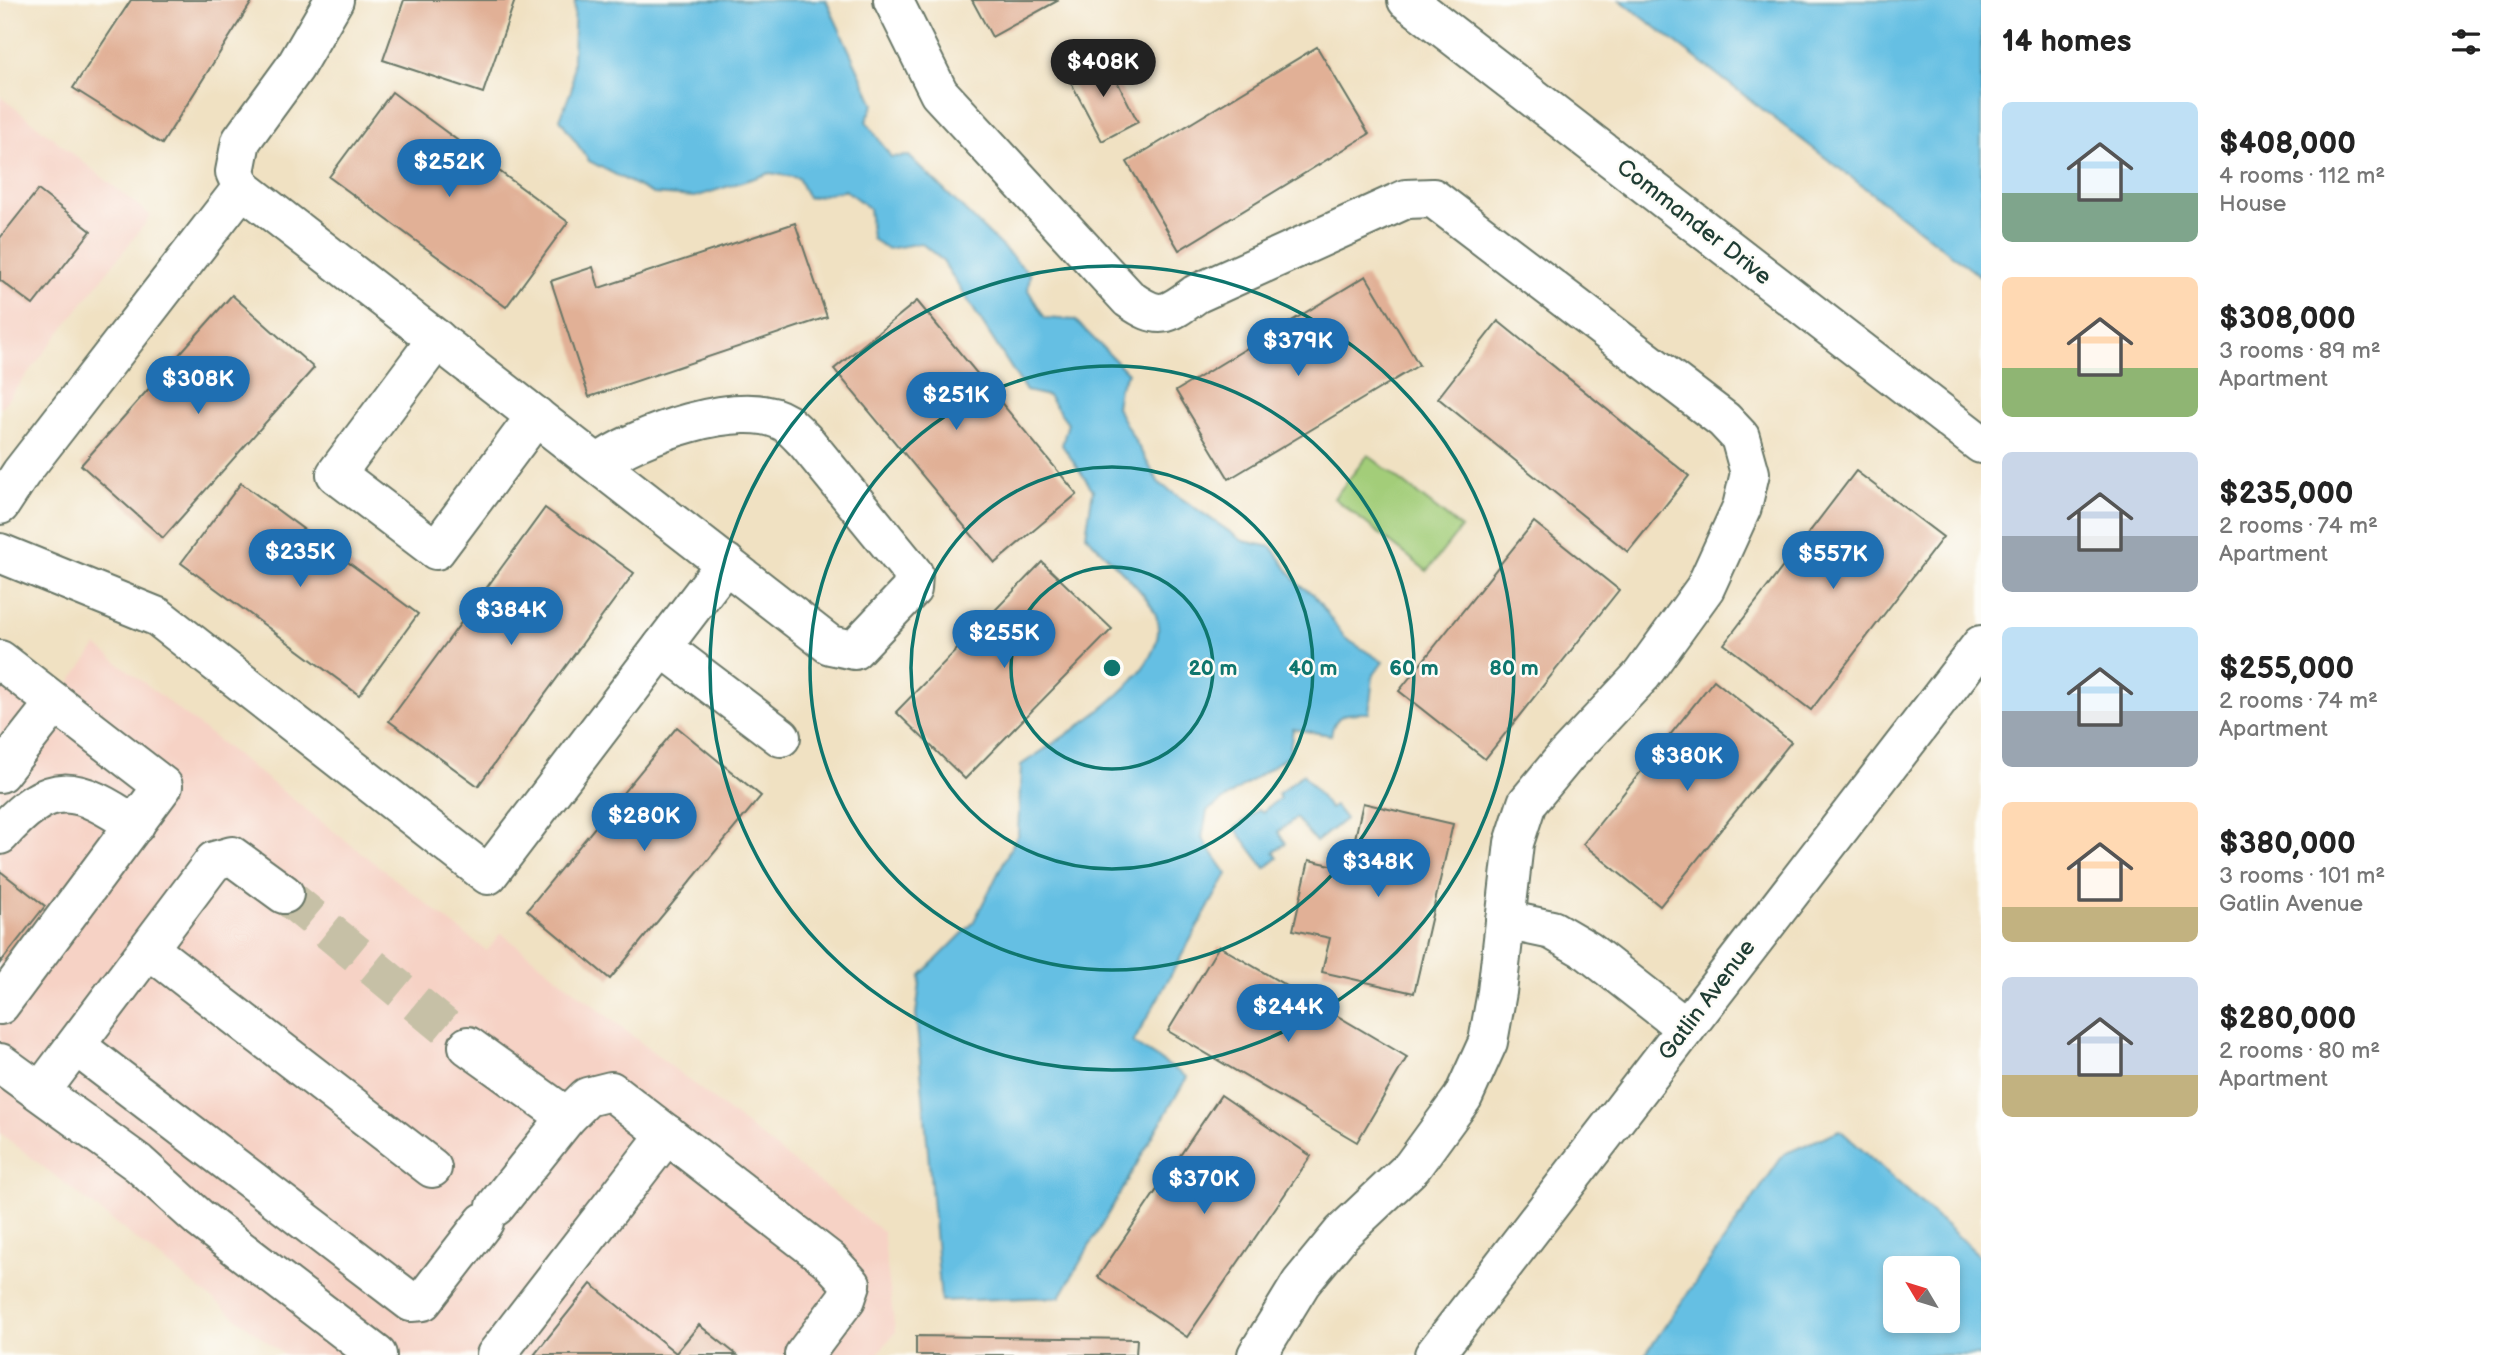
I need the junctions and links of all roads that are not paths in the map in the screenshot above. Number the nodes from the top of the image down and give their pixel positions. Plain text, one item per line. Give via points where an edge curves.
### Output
1 (334, 0) edge
2 (893, 0) edge
3 (1406, 0) edge
4 (242, 188) junction
5 (437, 339) junction
6 (537, 416) junction
7 (1981, 444) edge
8 (598, 464) junction
9 (0, 505) edge
10 (0, 553) edge
11 (726, 563) junction
12 (1981, 646) edge
13 (662, 647) junction
14 (0, 660) edge
15 (55, 703) junction
16 (781, 737) dead end
17 (1, 771) edge
18 (7, 820) edge
19 (135, 825) junction
20 (284, 894) tunnel mouth
21 (1505, 920) junction
22 (149, 949) junction
23 (0, 1005) edge
24 (1686, 1028) junction
25 (76, 1046) junction
26 (468, 1046) tunnel mouth
27 (0, 1063) edge
28 (41, 1091) junction
29 (567, 1116) junction
30 (667, 1134) junction
31 (432, 1168) dead end
32 (377, 1355) edge
33 (496, 1355) edge
34 (804, 1355) edge
35 (1256, 1355) edge
36 (1434, 1355) edge

1 - 4 street via 295,67 241,141 235,172
2 - 21 street via 939,93 1129,299 1149,313 1169,313 1196,294 1406,199 1433,198 1724,420 1740,437 1750,473 1742,507 1705,588 1642,675 1527,803 1514,843
3 - 7 street, Commander Drive
4 - 5 street
4 - 9 street
5 - 6 street
5 - 6 street via 335,474 436,550
6 - 8 street
8 - 11 street
8 - 11 street via 639,439 736,413 786,423 913,573 912,589 855,650 830,645
10 - 13 street via 158,617 488,875
11 - 13 street
12 - 24 street, Gatlin Avenue
13 - 16 street
14 - 15 street
15 - 17 street
15 - 19 street via 163,786
18 - 19 street via 43,795 74,794 104,804
19 - 23 street
20 - 22 street via 232,856 214,861
21 - 24 street via 1552,930 1588,951
21 - 35 street via 1488,1042 1462,1097 1412,1167 1342,1233 1301,1283
22 - 25 street
22 - 31 street
24 - 36 street, Gatlin Avenue
25 - 28 street
25 - 29 street via 411,1302 423,1301
26 - 29 street
27 - 28 street
28 - 32 street
29 - 30 street via 587,1097 611,1091
30 - 33 street
30 - 34 street via 830,1260 851,1284 846,1299

